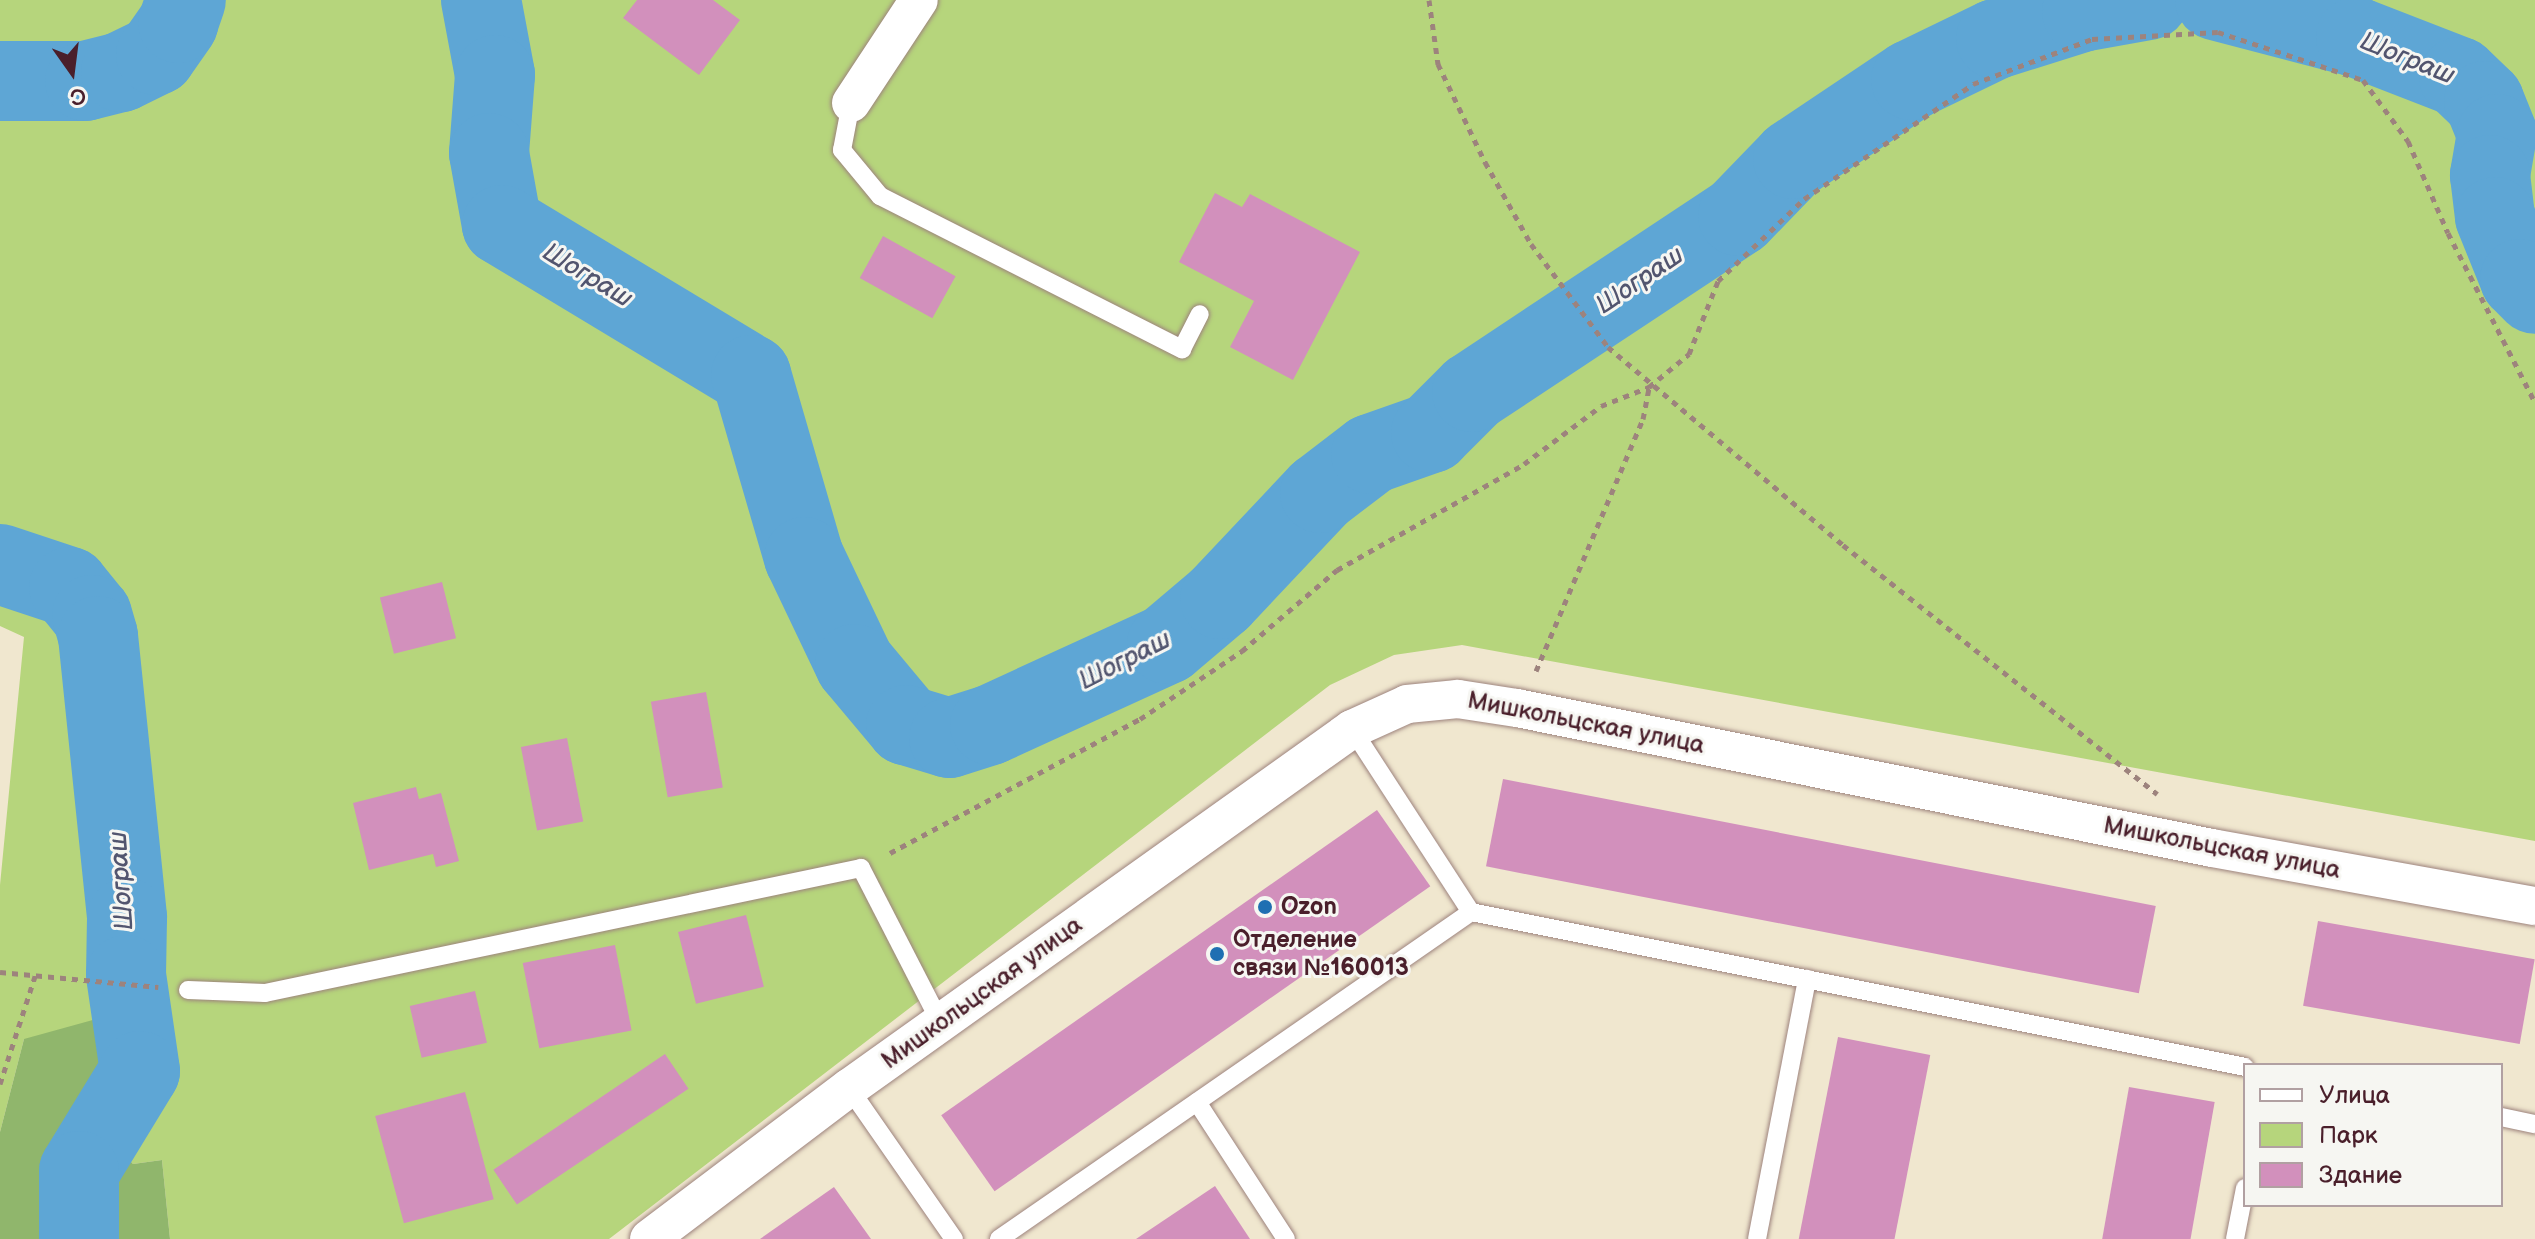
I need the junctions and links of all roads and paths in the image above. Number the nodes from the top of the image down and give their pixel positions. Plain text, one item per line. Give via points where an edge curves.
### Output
1 (919, 0) edge
2 (1429, 0) edge
3 (851, 103) joint
4 (1200, 314) dead end
5 (1649, 387) junction
6 (2535, 402) edge
7 (1517, 708) junction
8 (1352, 729) junction
9 (2212, 848) junction
10 (861, 868) junction
11 (2535, 906) edge
12 (1471, 912) junction
13 (0, 972) edge
14 (35, 977) junction
15 (1807, 979) junction
16 (179, 989) joint
17 (940, 1022) junction
18 (2243, 1067) edge
19 (0, 1084) edge
20 (849, 1088) junction
21 (1197, 1102) junction
22 (2503, 1117) edge
23 (2535, 1124) edge
24 (2243, 1198) edge
25 (649, 1239) edge
26 (954, 1239) edge
27 (999, 1239) edge
28 (1286, 1239) edge
29 (1757, 1239) edge
30 (2235, 1239) edge

1 - 3 street
2 - 5 path via 1438,64 1531,244 1608,347
3 - 4 lane via 842,150 880,196 1182,349
5 - 6 path via 1689,354 1718,281 1804,199 1973,84 2092,39 2218,32 2363,80 2408,141 2448,233
5 - 7 path via 1631,448 1548,650
5 - 9 path via 2145,782
5 - 10 path via 1601,406 1524,464 1337,570 1242,651 1140,719
7 - 8 street, Мишкольцская улица via 1458,699 1407,704
7 - 9 street, Мишкольцская улица
8 - 12 lane
8 - 17 street, Мишкольцская улица
9 - 11 street, Мишкольцская улица
10 - 16 lane via 265,993
10 - 17 lane
12 - 15 lane
12 - 21 lane
13 - 14 path
14 - 16 path
14 - 19 path
15 - 18 lane
15 - 29 lane
17 - 20 street, Мишкольцская улица
20 - 25 street, Мишкольцская улица
20 - 26 lane
21 - 27 lane
21 - 28 lane
22 - 23 lane
24 - 30 lane

